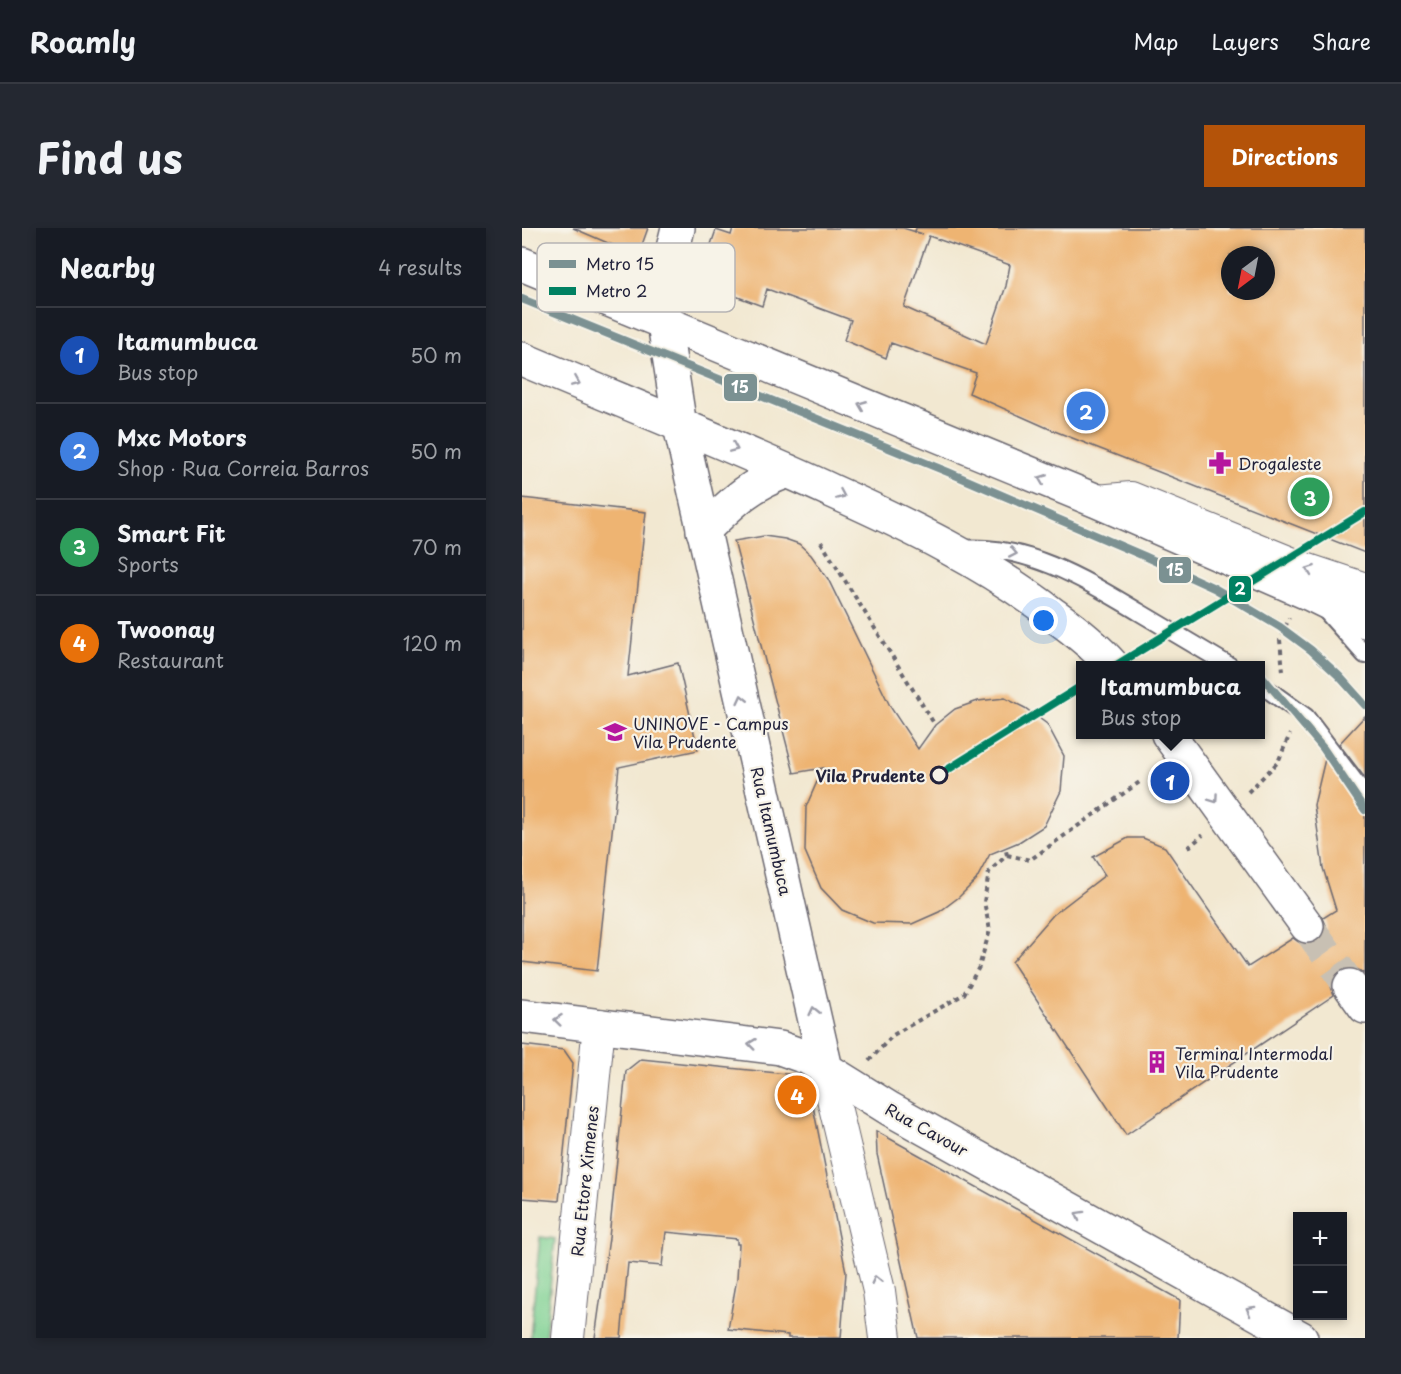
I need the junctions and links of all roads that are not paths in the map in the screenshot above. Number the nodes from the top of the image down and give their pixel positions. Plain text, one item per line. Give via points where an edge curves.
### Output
1 (678, 228) edge
2 (674, 243) edge
3 (522, 264) edge
4 (537, 270) edge
5 (638, 312) edge
6 (664, 312) edge
7 (664, 323) junction
8 (522, 360) edge
9 (680, 426) junction
10 (788, 471) junction
11 (1096, 501) junction
12 (703, 531) junction
13 (955, 549) junction
14 (1365, 589) edge
15 (1312, 595) junction
16 (1365, 621) edge
17 (1365, 655) edge
18 (1108, 661) edge
19 (1221, 661) edge
20 (1265, 688) edge
21 (1171, 739) edge
22 (1365, 795) edge
23 (1307, 926) tunnel mouth
24 (522, 1016) edge
25 (599, 1024) junction
26 (826, 1069) junction
27 (568, 1338) edge
28 (885, 1338) edge
29 (1301, 1338) edge

1 - 2 main road, Rua Itamumbuca
3 - 4 main road
5 - 7 main road
6 - 7 main road, Rua Itamumbuca
7 - 9 main road, Rua Itamumbuca
11 -> 7 main road
8 -> 9 main road
9 -> 10 main road
9 - 12 main road, Rua Itamumbuca
10 - 12 main road via 763,479
10 -> 13 main road
14 -> 11 street via 1131,498
11 - 15 main road
26 -> 12 main road, Rua Itamumbuca
13 - 18 main road via 1032,598
13 -> 19 lane via 1017,553 1060,568
15 - 16 main road
15 - 17 lane
20 - 22 lane via 1306,717
21 -> 23 main road
25 -> 24 main road, Rua Cavour
26 -> 25 main road, Rua Cavour via 780,1048
25 - 27 street, Rua Ettore Ximenes
28 -> 26 street, Rua Itamumbuca via 879,1291
29 -> 26 main road, Rua Cavour via 890,1109

